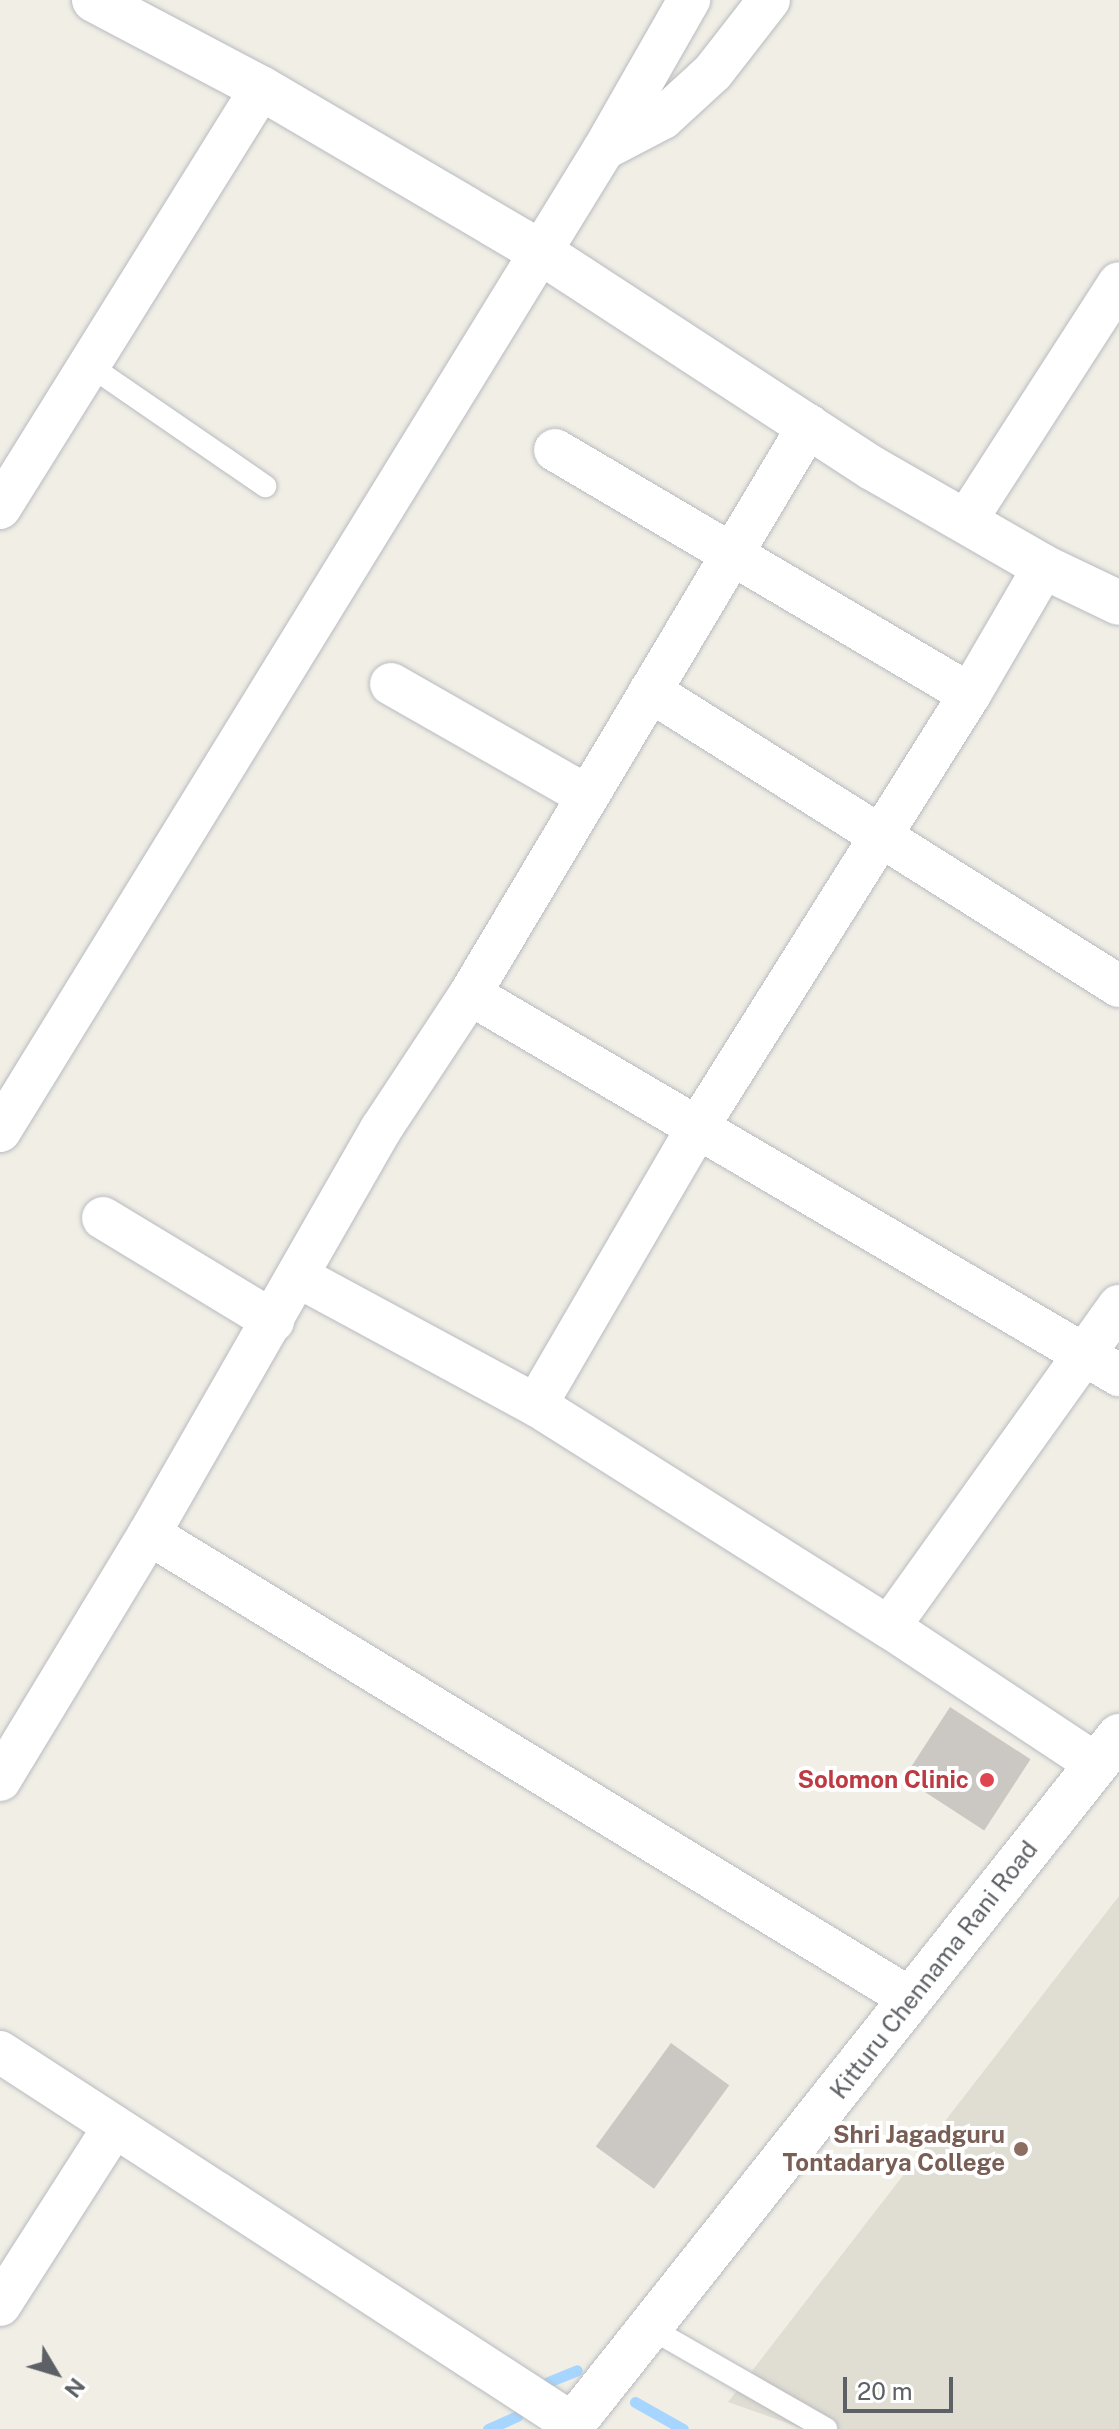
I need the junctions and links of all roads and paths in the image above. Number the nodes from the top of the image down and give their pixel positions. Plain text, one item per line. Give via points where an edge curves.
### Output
1 (94, 0) edge
2 (689, 0) edge
3 (769, 0) edge
4 (261, 88) junction
5 (604, 149) junction
6 (539, 251) junction
7 (1119, 283) edge
8 (89, 365) junction
9 (809, 425) junction
10 (555, 450) dead end
11 (265, 486) dead end
12 (0, 508) edge
13 (965, 522) junction
14 (730, 556) junction
15 (1044, 567) junction
16 (1119, 603) edge
17 (391, 684) dead end
18 (650, 691) junction
19 (970, 694) junction
20 (587, 796) junction
21 (881, 836) junction
22 (1119, 986) edge
23 (470, 994) junction
24 (14, 1078) edge
25 (699, 1125) junction
26 (0, 1131) edge
27 (103, 1218) dead end
28 (299, 1277) junction
29 (1119, 1306) edge
30 (273, 1321) junction
31 (1102, 1364) edge
32 (536, 1405) junction
33 (149, 1534) junction
34 (889, 1627) junction
35 (1108, 1750) edge
36 (0, 1780) edge
37 (911, 1999) junction
38 (0, 2052) edge
39 (114, 2127) junction
40 (0, 2305) edge
41 (650, 2328) junction
42 (571, 2426) edge
43 (826, 2429) edge

1 - 4 street
2 - 5 street
3 - 5 street via 713,72 663,118
4 - 6 street
4 - 8 street
5 - 6 street
6 - 9 street
6 - 24 street
7 - 13 street
8 - 11 lane
8 - 12 street
9 - 13 street
9 - 14 street
10 - 14 street
13 - 15 street
14 - 18 street
14 - 19 street
15 - 16 street
15 - 19 street
17 - 20 street
18 - 20 street
18 - 21 street
19 - 21 street
20 - 23 street
21 - 22 street
21 - 25 street
23 - 25 street
23 - 28 street via 381,1129
24 - 26 street
25 - 31 street
25 - 32 street
27 - 30 street
28 - 30 street
28 - 32 street
29 - 31 street
30 - 33 street
31 - 34 street
32 - 34 street
33 - 36 street
33 - 37 street
34 - 35 street
35 - 37 street, Kitturu Chennama Rani Road
37 - 41 street, Kitturu Chennama Rani Road
38 - 39 street
39 - 40 street
39 - 42 street
41 - 42 street, Kitturu Chennama Rani Road
41 - 43 lane

